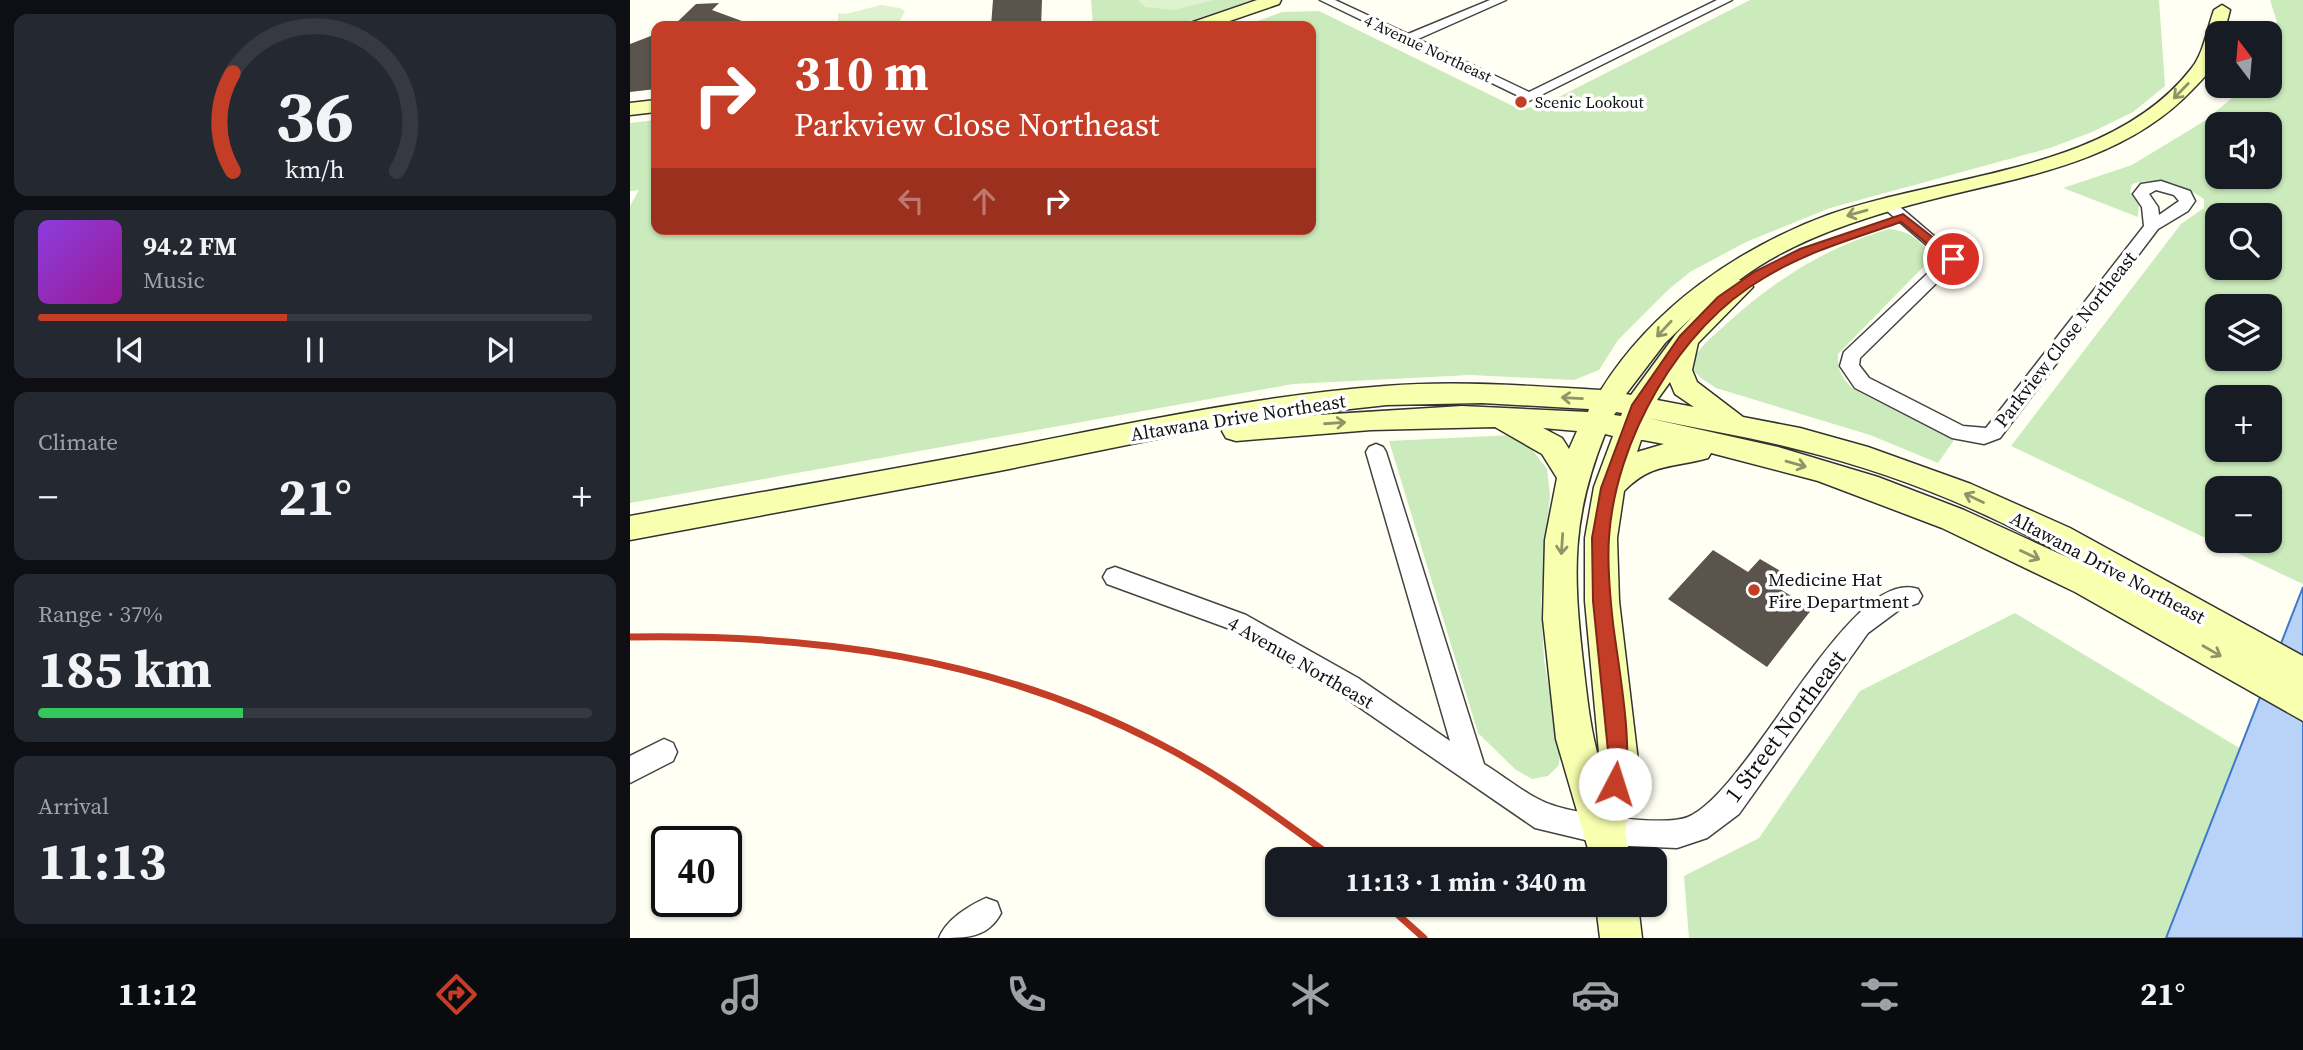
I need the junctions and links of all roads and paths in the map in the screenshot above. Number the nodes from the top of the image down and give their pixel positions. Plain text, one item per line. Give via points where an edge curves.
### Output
1 (1273, 0) edge
2 (1326, 0) edge
3 (1500, 0) edge
4 (1726, 0) edge
5 (2221, 5) edge
6 (1213, 21) edge
7 (1408, 39) junction
8 (2205, 92) edge
9 (651, 107) edge
10 (630, 109) edge
11 (1895, 211) junction
12 (2152, 226) dead end
13 (1685, 340) junction
14 (1601, 412) junction
15 (1497, 417) junction
16 (1635, 417) junction
17 (1734, 437) junction
18 (1376, 452) dead end
19 (999, 460) junction
20 (1572, 477) junction
21 (1609, 488) junction
22 (630, 528) edge
23 (1115, 577) dead end
24 (1910, 596) dead end
25 (2159, 606) junction
26 (2303, 674) edge
27 (2303, 704) edge
28 (664, 752) dead end
29 (630, 769) edge
30 (1473, 772) junction
31 (1608, 845) edge
32 (986, 913) dead end
33 (1618, 917) edge
34 (954, 938) edge
35 (1621, 938) edge

1 - 6 main road
2 - 7 street, 4 Avenue Northeast
3 - 7 street
4 - 7 street, 4 Avenue Northeast via 1529,97
5 -> 11 main road via 2198,73 2147,119 2095,145
8 - 11 main road via 2172,125 2098,163 2063,175
9 - 10 main road
11 - 12 street, Parkview Close Northeast via 1953,259 1851,356 1849,366 1862,383 1973,436 1993,433
11 - 13 main road via 1758,275 1723,300
11 -> 14 main road via 1845,216 1731,272 1690,301 1659,333
13 - 16 main road
13 - 17 main road via 1679,370 1685,387
14 - 15 main road, Altawana Drive Northeast
14 - 16 main road, Altawana Drive Northeast
14 -> 19 main road, Altawana Drive Northeast via 1468,394 1387,396 1196,419
14 - 20 main road
19 -> 15 main road, Altawana Drive Northeast via 1273,428
15 - 20 main road via 1552,446
16 - 17 main road, Altawana Drive Northeast
16 - 21 main road
17 - 21 main road via 1643,459 1624,470
17 - 25 main road, Altawana Drive Northeast via 1951,518 2053,565
18 - 30 street
19 - 22 main road, Altawana Drive Northeast
20 -> 31 main road via 1562,535 1559,606 1571,715 1581,763
21 - 31 main road via 1601,538 1602,601 1619,761
23 - 30 street, 4 Avenue Northeast via 1238,622 1349,686
24 - 31 street, 1 Street Northeast via 1891,602 1860,625 1730,804 1697,828
25 - 26 main road, Altawana Drive Northeast
25 -> 27 main road, Altawana Drive Northeast
28 - 29 street
30 - 31 street, 4 Avenue Northeast via 1545,818
32 - 34 street
33 - 35 main road

